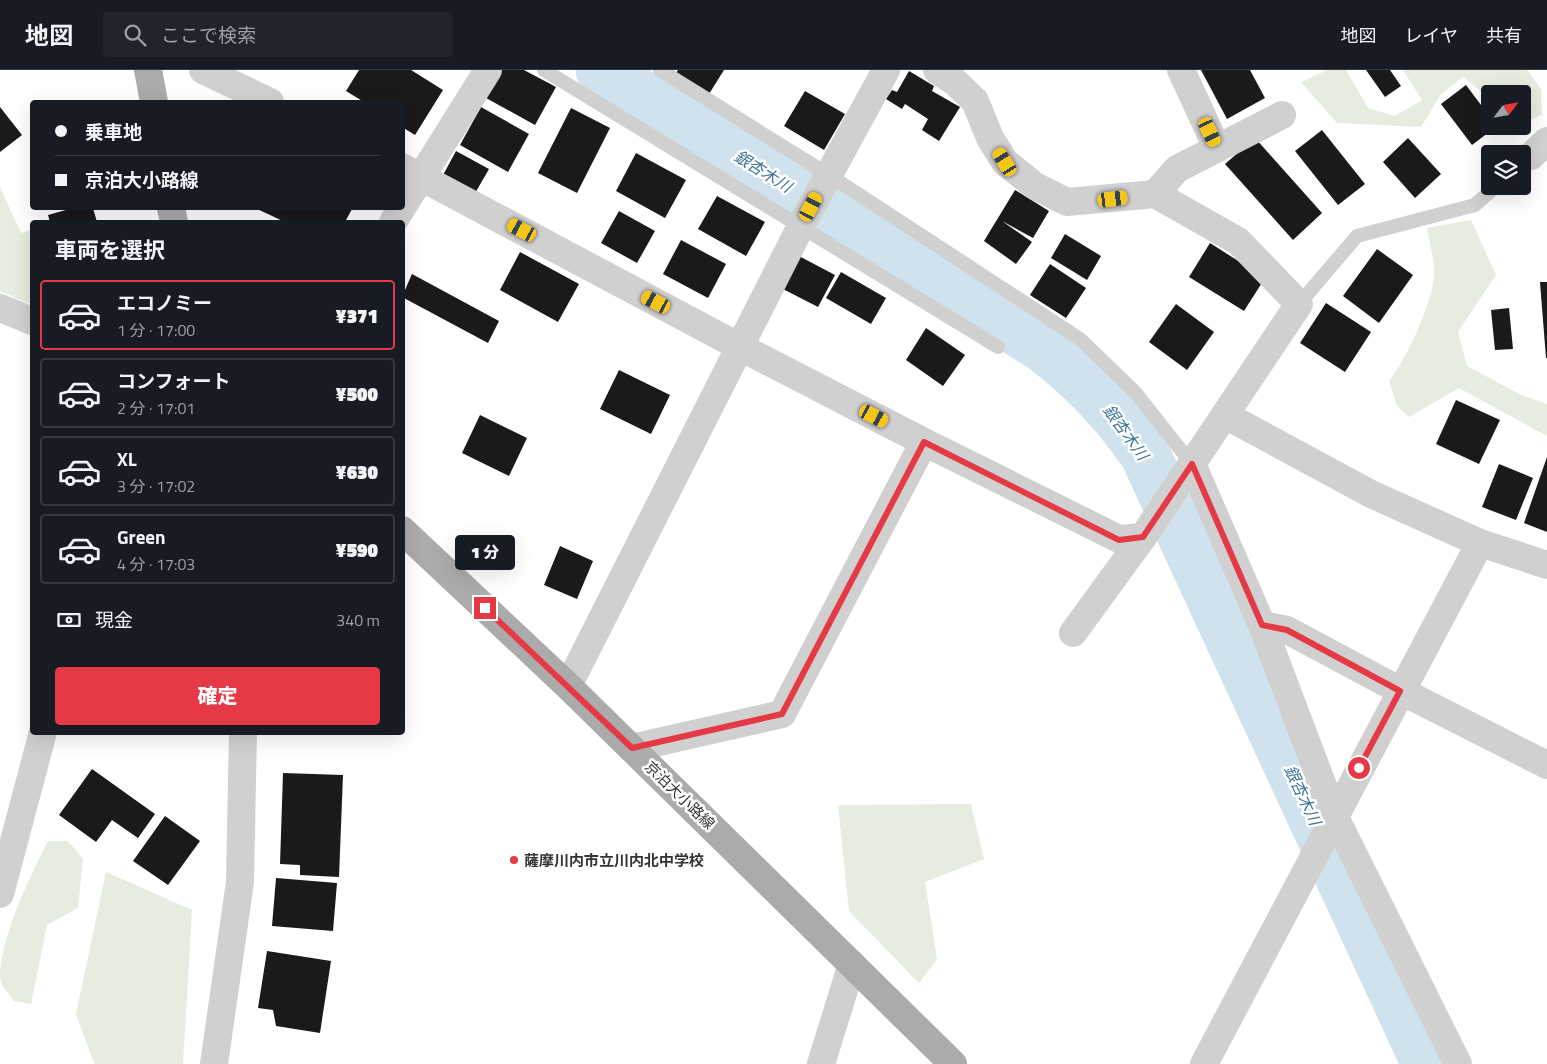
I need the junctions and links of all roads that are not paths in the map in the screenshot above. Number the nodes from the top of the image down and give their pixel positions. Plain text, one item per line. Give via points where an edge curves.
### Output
1 (148, 70) edge
2 (203, 70) edge
3 (488, 70) edge
4 (544, 70) edge
5 (660, 70) edge
6 (886, 70) edge
7 (937, 70) edge
8 (1182, 70) edge
9 (154, 100) edge
10 (266, 100) edge
11 (1282, 115) dead end
12 (1217, 148) junction
13 (412, 172) edge
14 (827, 178) junction
15 (405, 190) edge
16 (1155, 194) junction
17 (1486, 195) edge
18 (802, 224) junction
19 (1299, 304) junction
20 (0, 308) edge
21 (30, 320) edge
22 (740, 347) junction
23 (998, 347) dead end
24 (1225, 415) junction
25 (924, 442) junction
26 (1189, 469) junction
27 (1149, 528) junction
28 (405, 533) edge
29 (1480, 543) junction
30 (1547, 565) edge
31 (1262, 625) junction
32 (1073, 633) dead end
33 (568, 686) junction
34 (1400, 691) junction
35 (43, 735) edge
36 (243, 735) edge
37 (632, 748) junction
38 (1547, 765) edge
39 (1331, 821) junction
40 (0, 894) edge
41 (852, 964) junction
42 (214, 1064) edge
43 (821, 1064) edge
44 (953, 1064) edge
45 (1204, 1064) edge
46 (1458, 1064) edge

1 - 9 main road
2 - 10 street
3 - 13 street
4 - 18 lane
5 - 14 lane
6 - 14 street
7 - 16 street via 975,101 990,138 1005,162 1035,186 1067,202
8 - 12 street
11 - 12 street
12 - 16 street via 1177,169
13 - 15 street
13 - 22 street
14 - 18 street
14 - 26 lane via 1080,339 1135,392
16 - 19 street via 1238,241
17 - 19 lane via 1475,205 1357,236
18 - 22 street
18 - 23 lane
19 - 24 street
20 - 21 street
22 - 25 street
22 - 33 street
24 - 26 street
24 - 29 street via 1371,494
25 - 27 street via 1119,540
25 - 37 street via 782,714
26 - 27 street
26 - 31 street
27 - 32 street
28 - 33 main road, 京泊大小路線
29 - 30 street
29 - 34 street
31 - 34 street via 1287,630
31 - 39 street
33 - 37 main road, 京泊大小路線
34 - 38 street
34 - 39 street
35 - 40 street
36 - 42 street via 240,882
37 - 41 main road, 京泊大小路線
39 - 45 street
39 - 46 street
41 - 43 street
41 - 44 main road, 京泊大小路線

